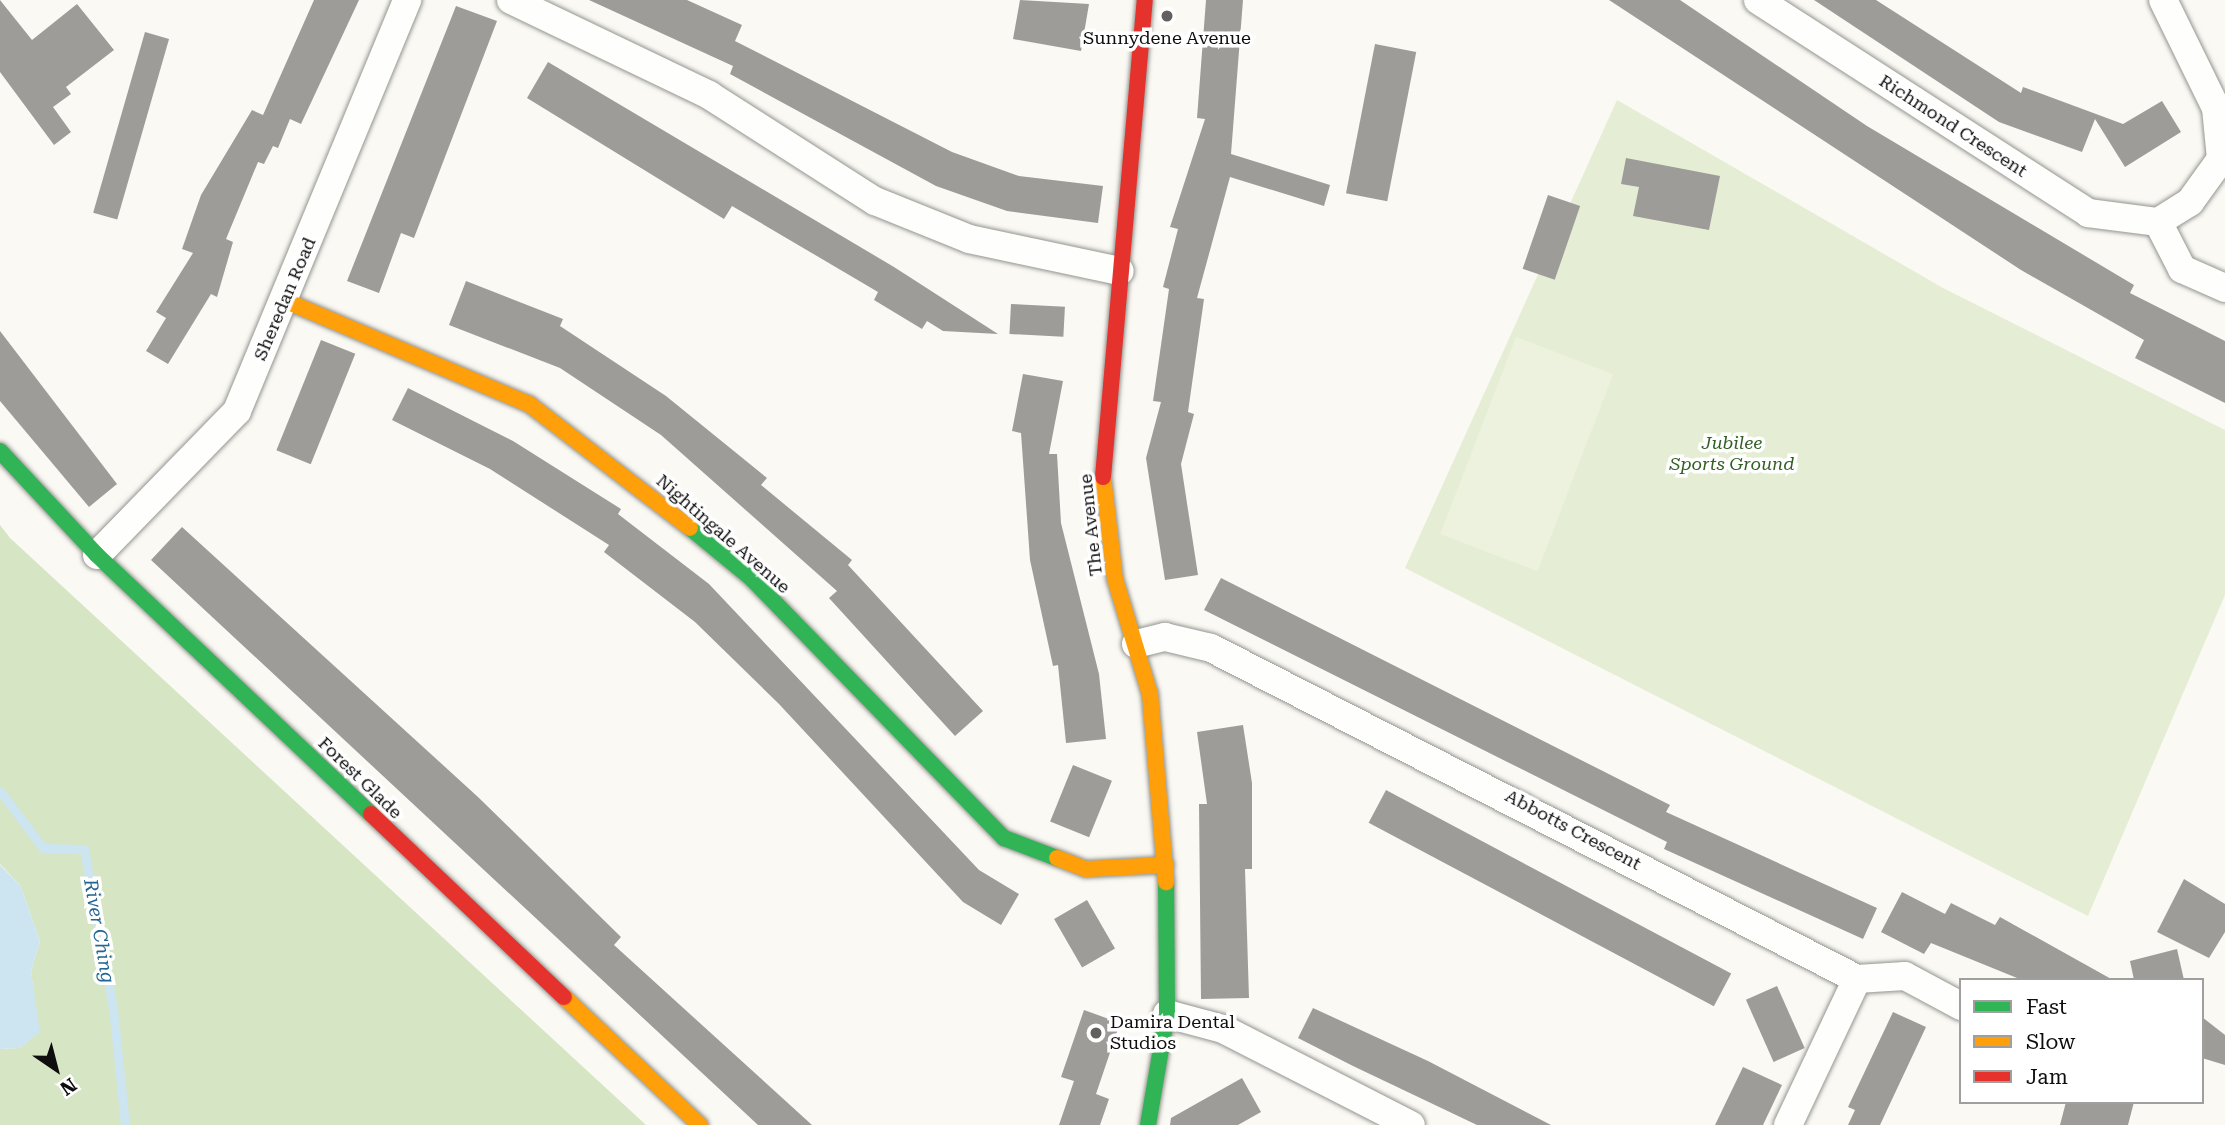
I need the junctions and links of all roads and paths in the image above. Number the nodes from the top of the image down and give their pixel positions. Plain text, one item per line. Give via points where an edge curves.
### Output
1 (407, 0) edge
2 (512, 0) edge
3 (1145, 0) edge
4 (1758, 0) edge
5 (2163, 0) edge
6 (2158, 222) junction
7 (1120, 271) junction
8 (2225, 288) edge
9 (286, 301) junction
10 (0, 451) edge
11 (97, 555) junction
12 (1136, 644) junction
13 (1166, 865) junction
14 (1857, 979) junction
15 (1959, 1005) edge
16 (1167, 1014) junction
17 (700, 1125) edge
18 (1148, 1125) edge
19 (1411, 1125) edge
20 (1788, 1125) edge

1 - 9 street, Sheredan Road
2 - 7 street via 709,95 875,201 969,240
3 - 7 street, The Avenue
4 - 6 street, Richmond Crescent via 2088,213
5 - 6 street via 2216,108 2221,159 2190,202
6 - 8 street via 2182,269
7 - 12 street, The Avenue via 1103,476 1112,563
9 - 11 street, Sheredan Road via 237,411
9 - 13 street, Nightingale Avenue via 529,404 608,461 751,578 1004,838 1086,869
10 - 11 street, Forest Glade
11 - 17 street, Forest Glade
12 - 13 street, The Avenue via 1150,694
12 - 14 street, Abbotts Crescent via 1165,637 1211,648
13 - 16 street, The Avenue
14 - 15 street via 1905,976
14 - 20 street
16 - 18 street, The Avenue
16 - 19 street via 1223,1029

